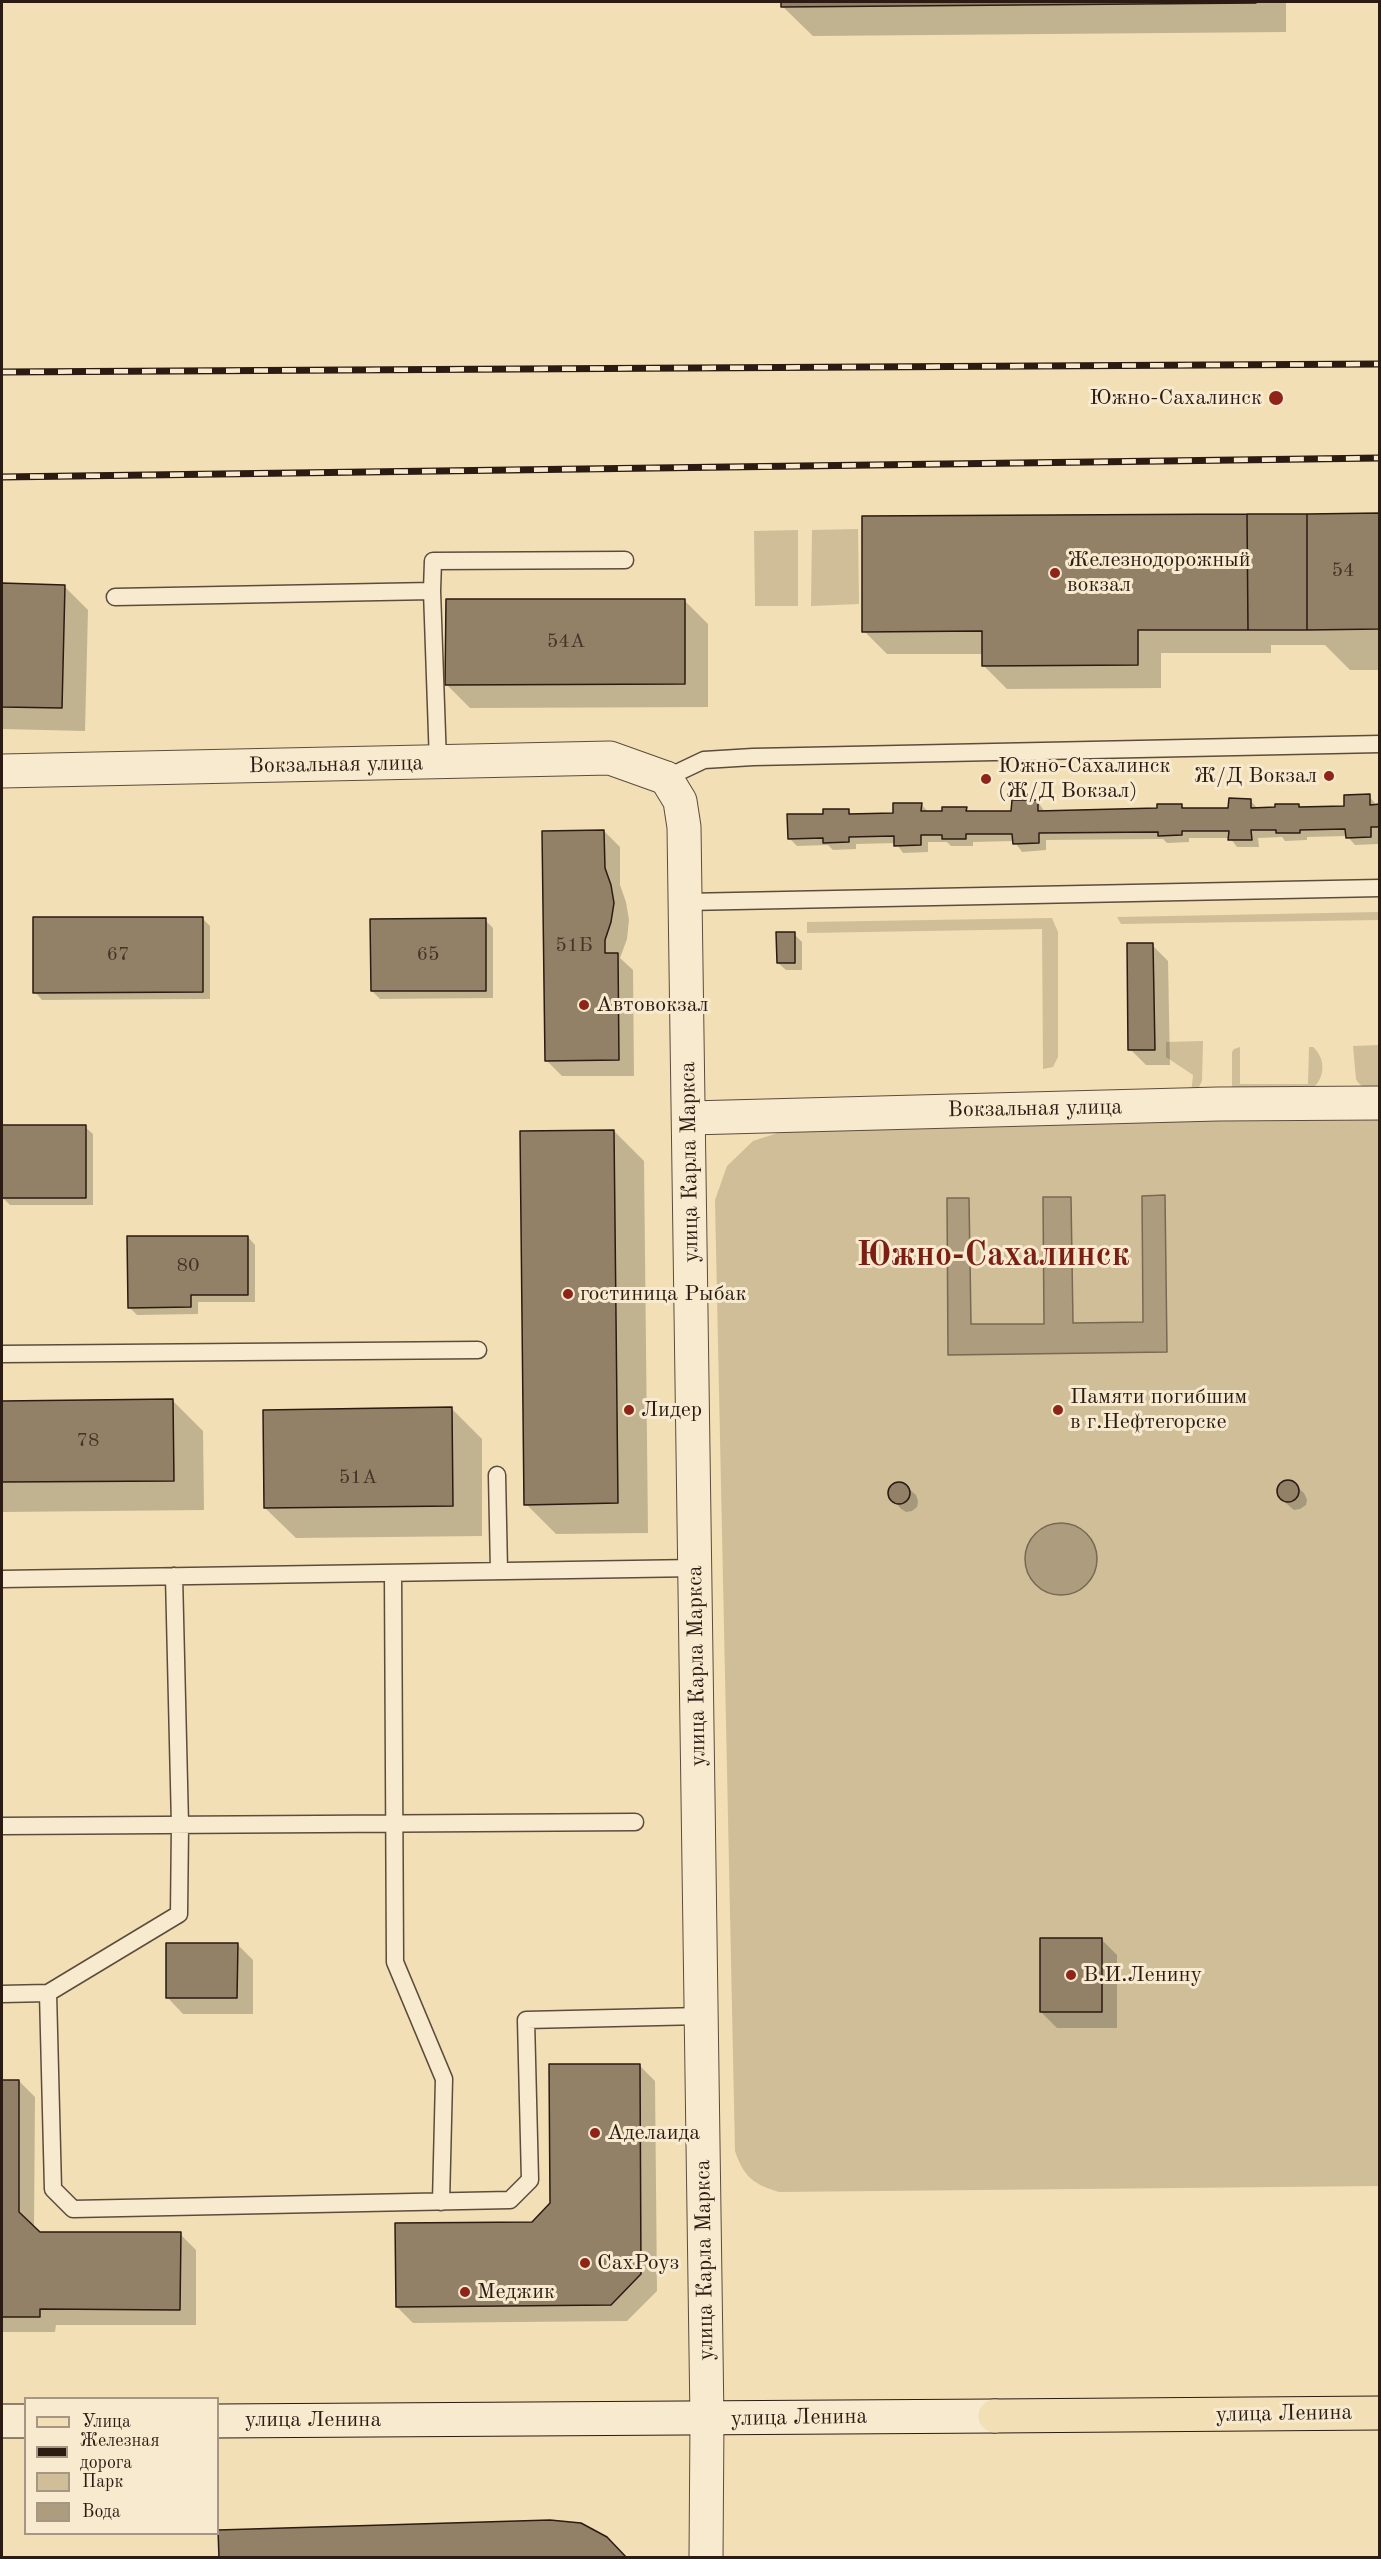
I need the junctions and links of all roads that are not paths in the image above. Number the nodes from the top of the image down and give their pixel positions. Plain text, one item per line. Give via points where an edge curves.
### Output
1 (625, 560) dead end
2 (432, 591) junction
3 (115, 597) dead end
4 (1380, 744) edge
5 (438, 763) junction
6 (2, 771) edge
7 (666, 778) junction
8 (1380, 888) edge
9 (686, 902) junction
10 (1380, 1102) edge
11 (690, 1118) junction
12 (478, 1350) dead end
13 (2, 1354) edge
14 (497, 1475) dead end
15 (696, 1568) junction
16 (499, 1571) junction
17 (393, 1573) junction
18 (174, 1576) junction
19 (2, 1579) edge
20 (635, 1822) dead end
21 (394, 1824) junction
22 (2, 1826) edge
23 (180, 1826) junction
24 (48, 1993) junction
25 (2, 1994) edge
26 (702, 2016) junction
27 (441, 2202) junction
28 (1380, 2413) edge
29 (995, 2416) joint
30 (707, 2419) junction
31 (2, 2421) edge
32 (24, 2421) edge
33 (219, 2421) edge
34 (706, 2558) edge

1 - 2 lane via 433,561
2 - 3 lane
2 - 5 lane
4 - 7 lane via 753,757 704,760
5 - 6 street, Вокзальная улица
5 - 7 street, Вокзальная улица via 610,758
7 - 9 street, улица Карла Маркса via 682,810
8 - 9 lane
9 - 11 street, улица Карла Маркса
10 - 11 street, Вокзальная улица
11 - 15 street, улица Карла Маркса
12 - 13 lane
14 - 16 lane
15 - 16 lane
15 - 26 street, улица Карла Маркса
16 - 17 lane
17 - 18 lane
17 - 21 lane
18 - 19 lane
18 - 23 lane
20 - 21 lane
21 - 23 lane
21 - 27 lane via 395,1962 444,2079
22 - 23 lane
23 - 24 lane via 179,1914
24 - 25 lane
24 - 27 lane via 53,2189 73,2209
26 - 27 lane via 526,2020 530,2180 510,2200
26 - 30 street, улица Карла Маркса
28 - 29 main road, улица Ленина
29 - 30 street, улица Ленина
30 - 33 street, улица Ленина
30 - 34 street, улица Карла Маркса
31 - 32 street

